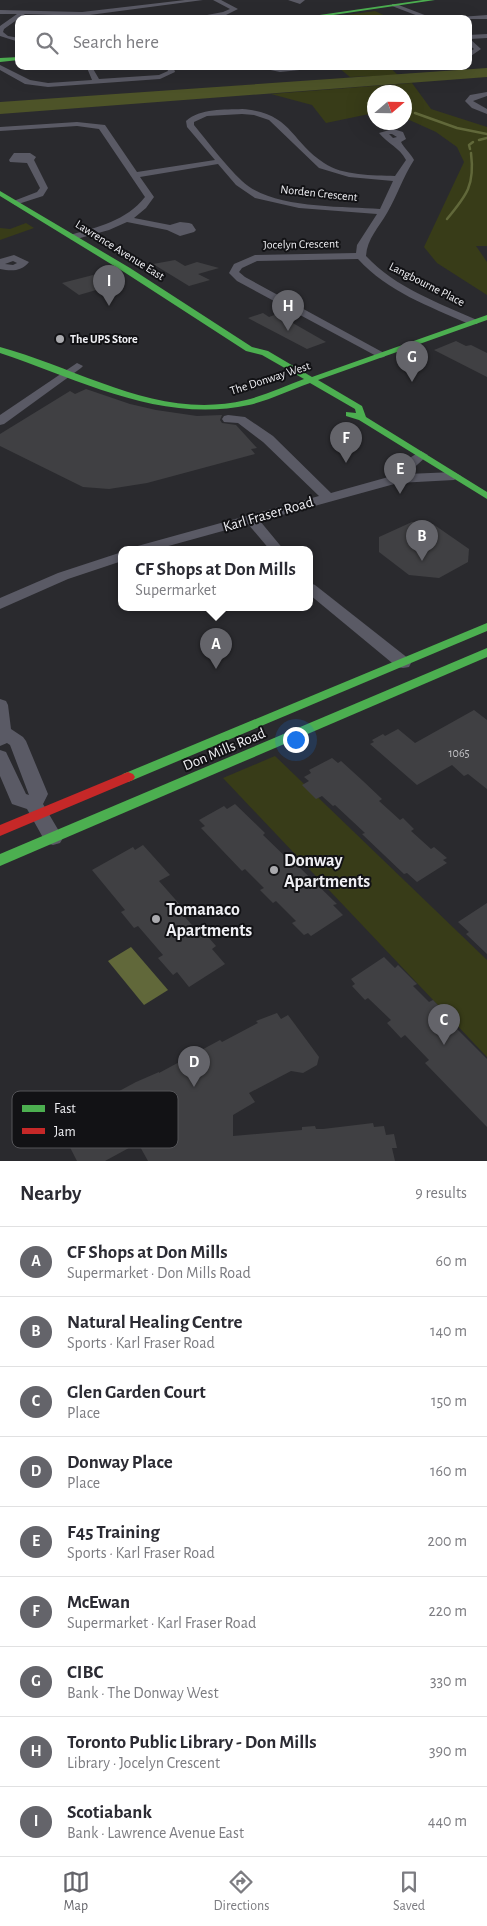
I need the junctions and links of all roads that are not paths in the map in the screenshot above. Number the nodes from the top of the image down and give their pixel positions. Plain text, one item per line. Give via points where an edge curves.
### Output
1 (200, 0) edge
2 (216, 0) edge
3 (291, 0) edge
4 (302, 0) edge
5 (433, 0) edge
6 (394, 5) junction
7 (0, 12) edge
8 (23, 13) junction
9 (486, 13) edge
10 (20, 15) edge
11 (54, 15) edge
12 (98, 15) edge
13 (217, 15) edge
14 (323, 15) edge
15 (421, 15) edge
16 (472, 16) edge
17 (15, 18) edge
18 (487, 36) edge
19 (472, 38) edge
20 (15, 41) edge
21 (472, 42) edge
22 (472, 53) edge
23 (15, 58) edge
24 (0, 60) edge
25 (0, 67) edge
26 (92, 70) edge
27 (171, 70) edge
28 (13, 75) junction
29 (0, 78) edge
30 (98, 82) junction
31 (487, 94) edge
32 (487, 112) edge
33 (0, 129) edge
34 (394, 140) dead end
35 (30, 160) dead end
36 (221, 162) junction
37 (136, 175) junction
38 (398, 178) junction
39 (0, 193) edge
40 (15, 202) junction
41 (383, 212) junction
42 (128, 219) junction
43 (171, 228) dead end
44 (73, 238) junction
45 (361, 256) junction
46 (487, 306) edge
47 (457, 315) junction
48 (487, 317) edge
49 (439, 321) dead end
50 (473, 322) junction
51 (385, 341) dead end
52 (0, 342) edge
53 (367, 347) junction
54 (249, 349) junction
55 (0, 350) edge
56 (351, 353) dead end
57 (380, 355) junction
58 (72, 369) junction
59 (305, 373) junction
60 (103, 374) dead end
61 (283, 376) junction
62 (132, 383) dead end
63 (296, 384) junction
64 (149, 388) dead end
65 (243, 391) dead end
66 (121, 392) junction
67 (319, 398) dead end
68 (341, 412) dead end
69 (362, 418) junction
70 (228, 419) dead end
71 (0, 421) edge
72 (421, 455) junction
73 (454, 476) junction
74 (397, 479) junction
75 (487, 496) edge
76 (328, 497) junction
77 (250, 519) junction
78 (154, 546) edge
79 (274, 546) edge
80 (118, 557) edge
81 (313, 590) edge
82 (0, 604) edge
83 (487, 627) edge
84 (487, 652) edge
85 (403, 663) junction
86 (0, 705) edge
87 (2, 736) edge
88 (0, 756) edge
89 (37, 809) junction
90 (0, 831) edge
91 (53, 838) junction
92 (0, 860) edge

1 - 12 street
2 - 13 street via 235,9
3 - 4 street
5 - 6 main road
6 - 14 main road
6 - 15 street
7 - 8 street
8 - 10 street
8 - 11 street
9 - 16 street
17 - 20 street via 0,32 10,39 6,40
18 - 19 street
21 - 22 street via 478,49
23 - 24 main road
25 - 28 street
26 - 30 street
27 - 30 street via 160,77
28 - 29 street
28 - 30 street via 28,82 48,85
31 - 32 street via 469,101
33 - 37 street via 77,124 102,128
34 - 38 street via 410,160
35 - 40 street via 44,188 40,194
36 - 37 street
36 - 38 street, Norden Crescent via 190,121 202,115 251,111 274,119 322,166 337,172
36 - 41 street, Norden Crescent via 239,183 258,196 299,205
37 - 42 street via 150,197
38 - 41 street
39 - 40 main road, Lawrence Avenue East
40 - 44 main road, Lawrence Avenue East
41 - 45 street via 362,245
42 - 43 street
42 - 44 street
44 - 54 main road, Lawrence Avenue East
45 - 47 street, Langbourne Place via 379,275
45 - 53 street, Jocelyn Crescent via 255,258 238,266 234,274
46 - 47 main road
47 - 49 main road
47 - 50 street, Langbourne Place
48 - 50 main road, The Donway West
50 - 57 main road, The Donway West
51 - 53 main road
52 - 58 main road, The Donway West
53 - 56 main road
53 - 57 street, Jocelyn Crescent
54 - 59 main road, Lawrence Avenue East via 265,353
54 - 61 main road, Lawrence Avenue East via 252,358
55 - 58 main road, The Donway West
57 - 59 main road, The Donway West
58 - 60 main road, The Donway West
58 - 66 main road, The Donway West
58 - 71 street
59 - 61 main road, The Donway West
59 - 63 main road, The Donway West
59 - 69 main road, Lawrence Avenue East via 359,408
61 - 63 main road, Lawrence Avenue East
62 - 66 main road
63 - 66 main road, The Donway West via 249,402 209,409 170,405
63 - 67 main road, Lawrence Avenue East
64 - 65 main road, The Donway West via 178,396 206,398
68 - 69 main road, Lawrence Avenue East
69 - 72 main road, Lawrence Avenue East
70 - 76 street via 241,420 268,439
72 - 73 main road, Lawrence Avenue East
72 - 74 street
73 - 74 street, Karl Fraser Road
73 - 75 main road, Lawrence Avenue East
74 - 76 street, Karl Fraser Road
76 - 77 street, Karl Fraser Road
77 - 78 street, Karl Fraser Road
77 - 79 street
80 - 82 street via 63,576
81 - 85 street
83 - 85 main road, Don Mills Road
84 - 91 main road, Don Mills Road
85 - 89 main road, Don Mills Road
86 - 87 street
87 - 89 street via 17,741 39,794
88 - 89 street via 19,799
89 - 90 main road, Don Mills Road
89 - 91 street
91 - 92 main road, Don Mills Road

